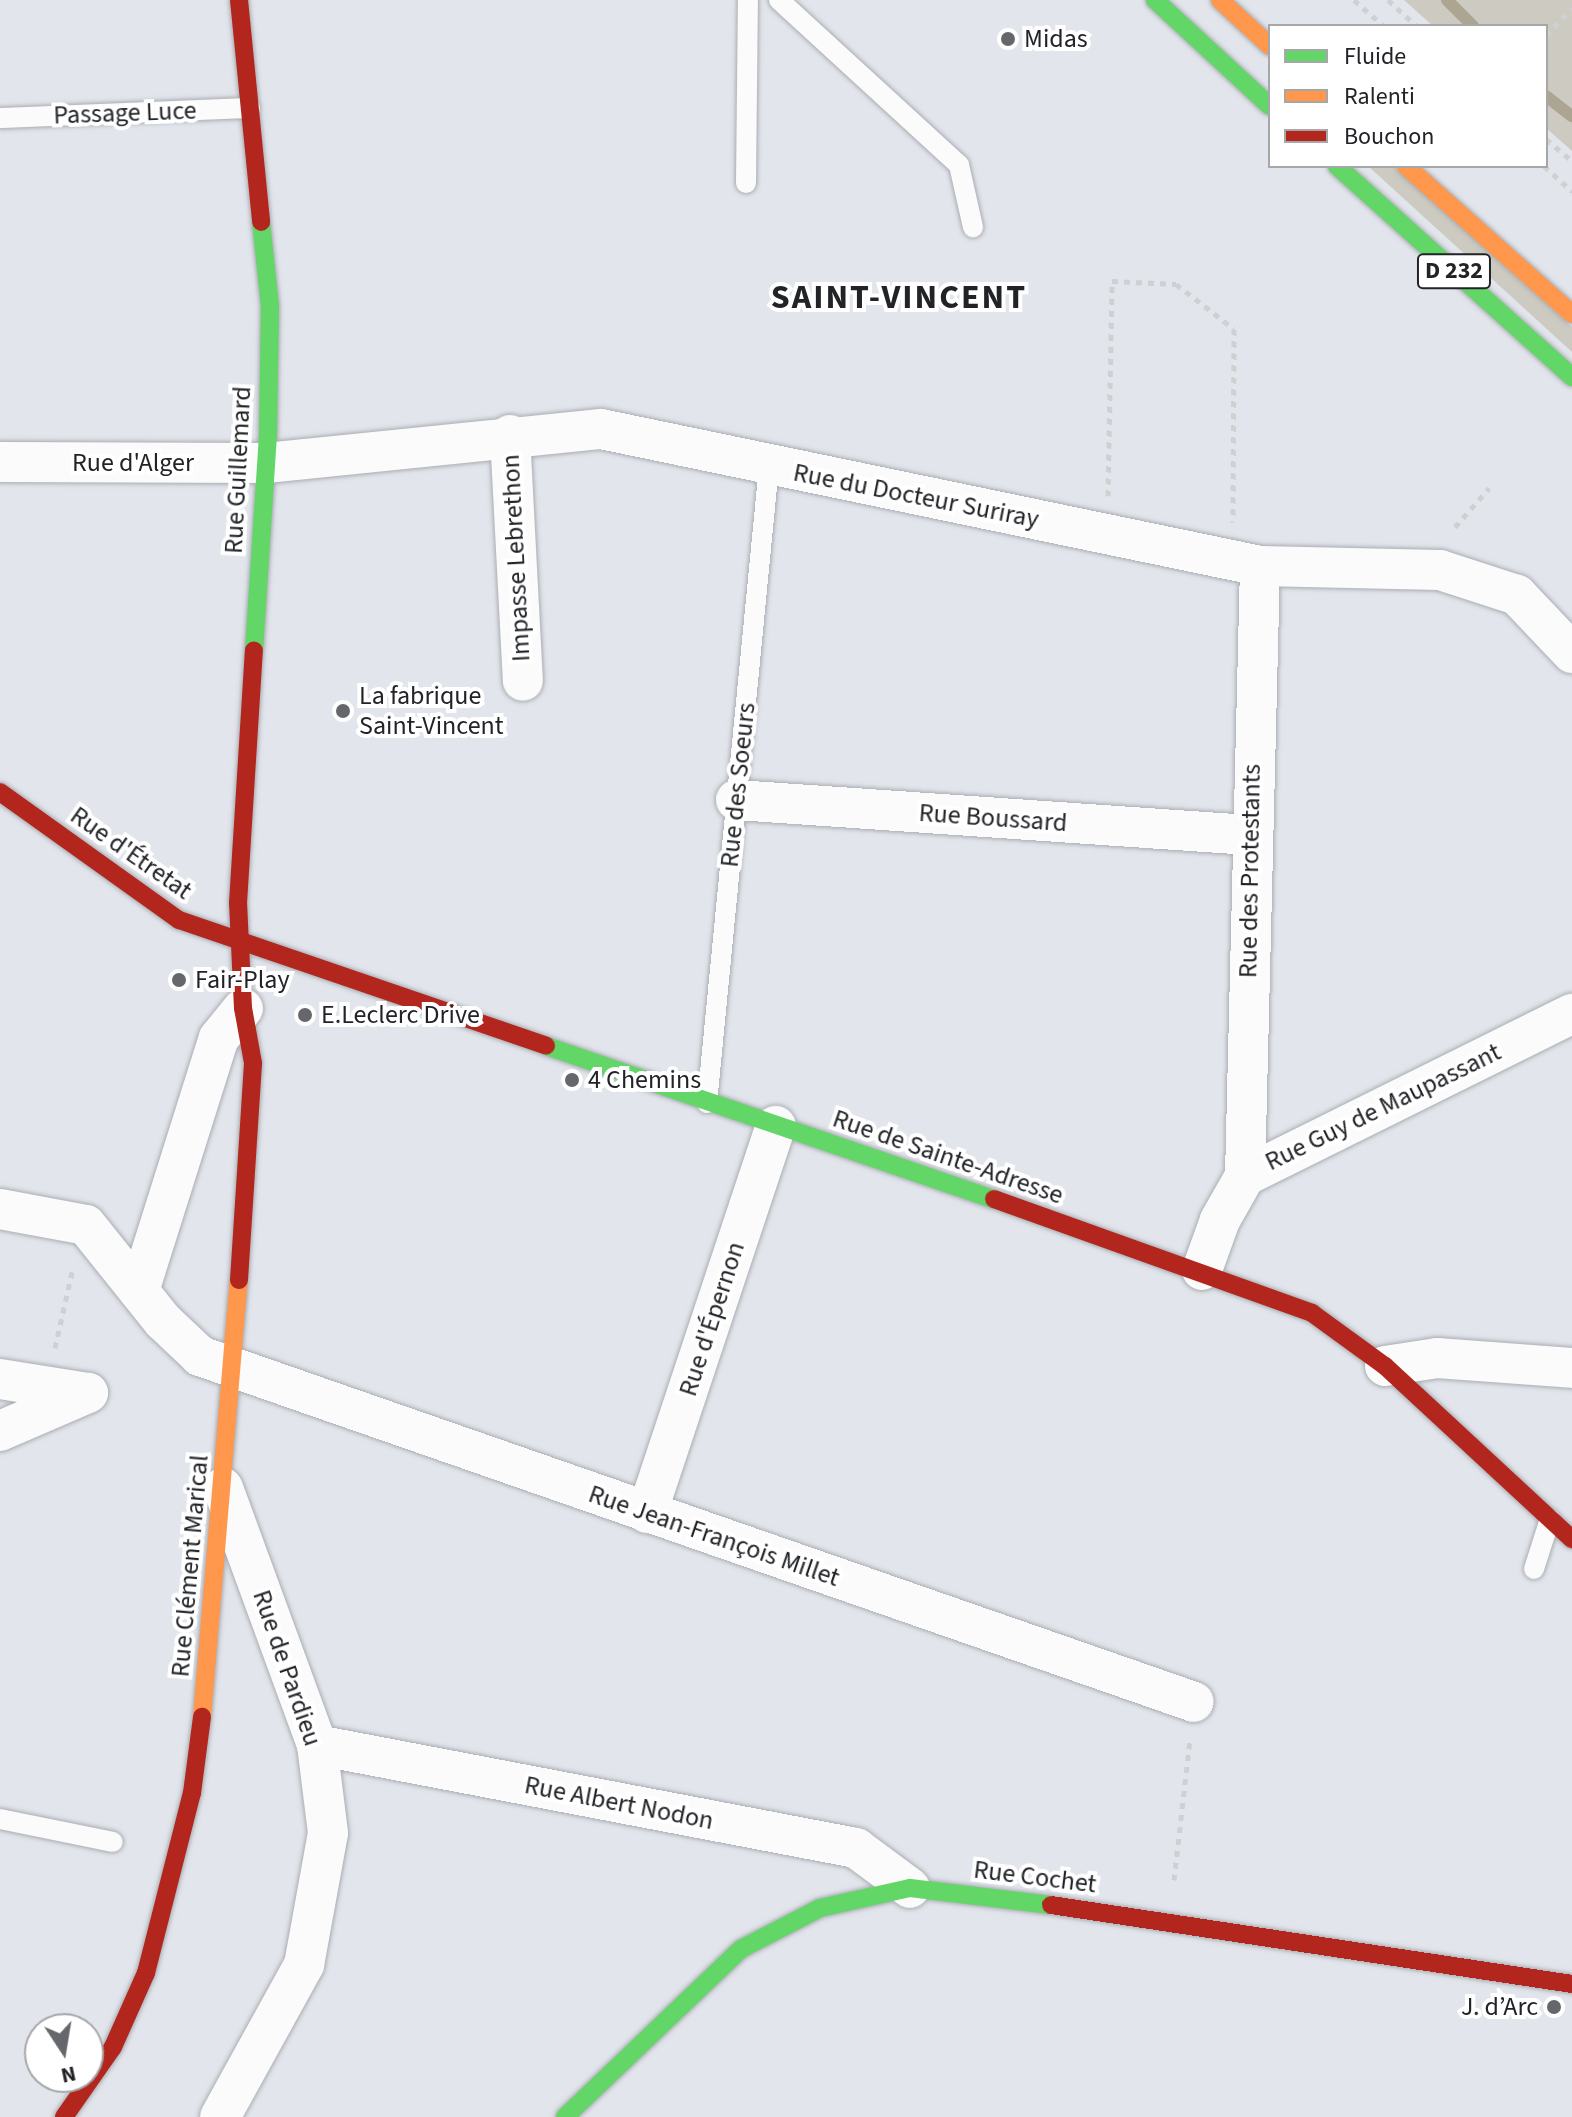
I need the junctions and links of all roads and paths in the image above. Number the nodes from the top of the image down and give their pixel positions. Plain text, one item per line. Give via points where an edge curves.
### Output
1 (239, 0) edge
2 (748, 0) edge
3 (779, 0) edge
4 (1155, 0) edge
5 (1220, 0) edge
6 (1354, 0) edge
7 (1388, 0) edge
8 (1572, 8) edge
9 (1382, 24) edge
10 (1415, 24) edge
11 (1548, 34) edge
12 (1268, 44) edge
13 (1268, 104) edge
14 (250, 108) junction
15 (0, 118) edge
16 (1548, 141) edge
17 (1572, 161) edge
18 (1339, 168) edge
19 (1408, 168) edge
20 (1546, 168) edge
21 (746, 183) dead end
22 (1572, 191) edge
23 (973, 227) dead end
24 (1572, 314) edge
25 (1572, 377) edge
26 (510, 435) junction
27 (0, 462) edge
28 (266, 463) junction
29 (769, 466) junction
30 (1108, 472) dead end
31 (1489, 488) dead end
32 (1455, 527) dead end
33 (1233, 528) dead end
34 (1260, 566) junction
35 (1562, 640) edge
36 (523, 681) dead end
37 (0, 792) edge
38 (736, 800) junction
39 (1249, 835) junction
40 (239, 944) junction
41 (243, 1008) junction
42 (1572, 1014) edge
43 (707, 1103) junction
44 (776, 1126) junction
45 (1245, 1176) junction
46 (0, 1209) edge
47 (86, 1225) junction
48 (1202, 1270) junction
49 (139, 1291) junction
50 (1385, 1366) junction
51 (1572, 1368) edge
52 (233, 1369) junction
53 (0, 1379) edge
54 (40, 1385) junction
55 (0, 1431) edge
56 (223, 1488) junction
57 (647, 1513) junction
58 (1550, 1519) junction
59 (1572, 1539) edge
60 (1534, 1569) dead end
61 (1192, 1716) joint
62 (317, 1745) junction
63 (0, 1819) edge
64 (113, 1842) dead end
65 (1175, 1876) dead end
66 (910, 1888) junction
67 (1572, 1984) edge
68 (64, 2117) edge
69 (220, 2117) edge
70 (565, 2117) edge

1 - 14 street, Rue Guillemard
2 - 21 lane
3 - 23 lane via 959,165
4 - 13 street
5 - 12 street
6 - 9 path
7 - 10 path
8 - 11 path
14 - 15 lane, Passage Luce
14 - 28 street, Rue Guillemard via 270,306
16 - 17 path
18 - 25 street, D 232
19 - 24 street, D 232
20 - 22 path
26 - 28 street, Rue du Docteur Suriray
26 - 29 street, Rue du Docteur Suriray via 601,429
26 - 36 street, Impasse Lebrethon
27 - 28 street, Rue d'Alger
28 - 40 street, Rue Guillemard
29 - 34 street, Rue du Docteur Suriray
29 - 38 lane, Rue des Soeurs
30 - 33 path via 1112,281 1176,284 1234,329
31 - 32 path
34 - 35 street, Rue du Docteur Suriray via 1440,570 1517,595
34 - 39 street, Rue des Protestants
37 - 40 street, Rue d'Étretat via 179,920
38 - 39 street, Rue Boussard
38 - 43 lane, Rue des Soeurs
39 - 45 street, Rue des Protestants
40 - 41 street, Rue Clément Marical
40 - 43 street, Rue de Sainte-Adresse
41 - 49 street via 219,1038
41 - 52 street, Rue Clément Marical via 253,1063
42 - 45 street, Rue Guy de Maupassant
43 - 44 street, Rue de Sainte-Adresse
44 - 48 street, Rue de Sainte-Adresse
44 - 57 street, Rue d'Épernon
45 - 48 street, Rue Guy de Maupassant via 1220,1220
46 - 47 street
47 - 49 street, Rue Jean-François Millet
47 - 54 path via 49,1375
48 - 50 street, Rue de Sainte-Adresse via 1312,1313
49 - 52 street, Rue Jean-François Millet via 200,1356
50 - 51 street via 1437,1358
50 - 58 street, Rue de Sainte-Adresse
52 - 56 street, Rue Clément Marical
52 - 57 street, Rue Jean-François Millet
53 - 54 street
54 - 55 street via 88,1393
56 - 62 street, Rue de Pardieu
56 - 68 street, Rue Clément Marical via 209,1597 212,1648 192,1793 146,1973 113,2047
57 - 61 street, Rue Jean-François Millet
58 - 59 street, Rue de Sainte-Adresse
58 - 60 lane
61 - 65 path
62 - 66 street, Rue Albert Nodon via 856,1848
62 - 69 street, Rue de Pardieu via 328,1833 304,1965
63 - 64 lane
66 - 67 street, Rue Cochet via 1170,1920
66 - 70 street, Rue Cochet via 820,1908 741,1949

